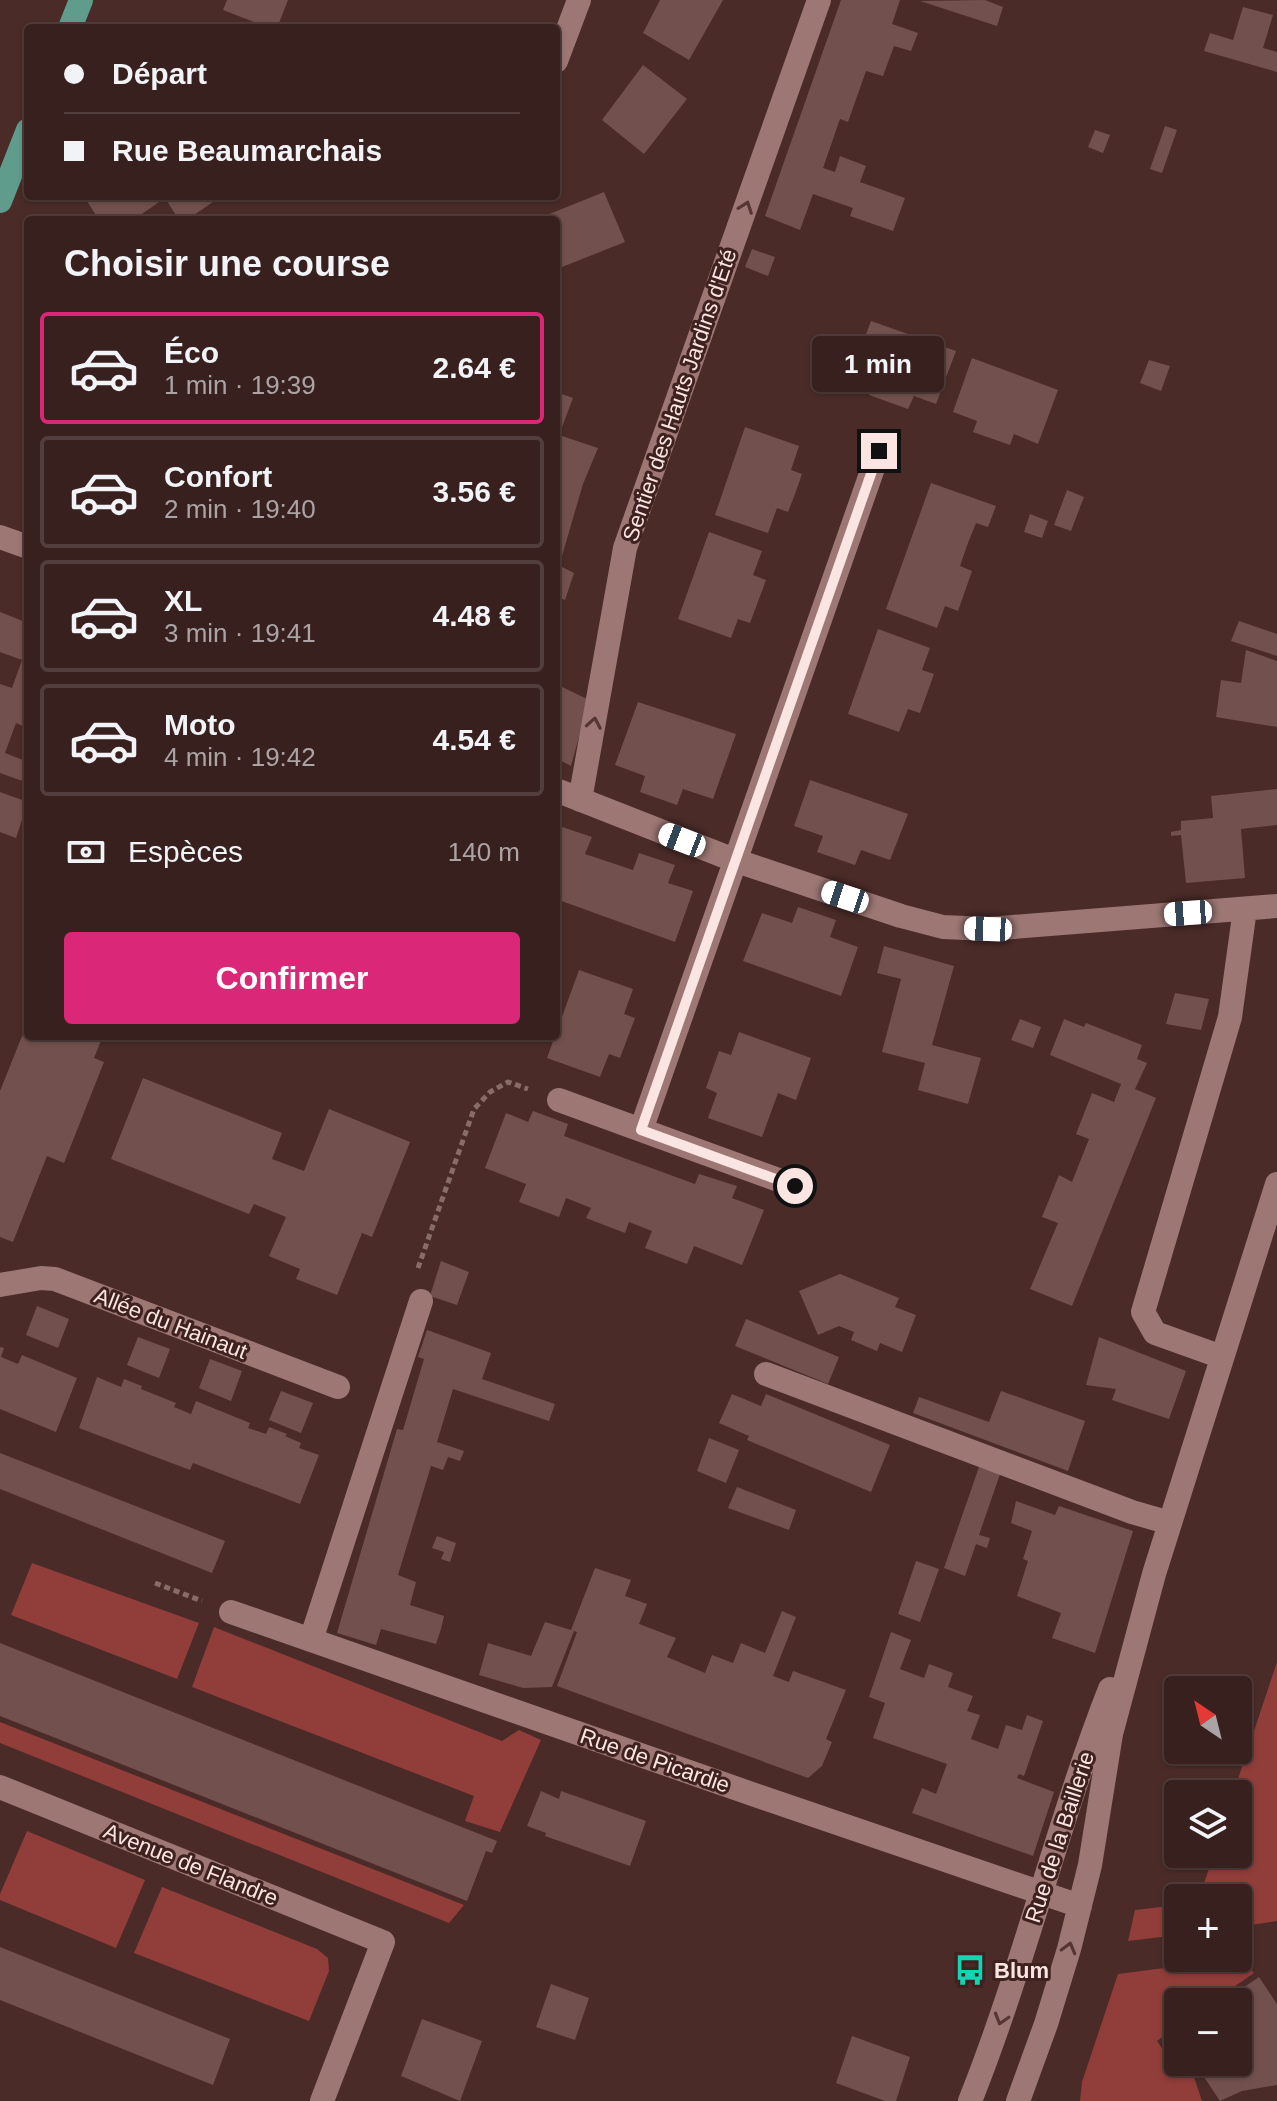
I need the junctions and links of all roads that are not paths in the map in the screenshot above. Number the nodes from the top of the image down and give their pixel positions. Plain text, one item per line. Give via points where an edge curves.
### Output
1 (81, 0) edge
2 (819, 0) edge
3 (574, 2) edge
4 (72, 24) edge
5 (560, 48) edge
6 (24, 139) edge
7 (2, 188) edge
8 (879, 451) dead end
9 (0, 537) edge
10 (24, 546) edge
11 (560, 792) edge
12 (580, 800) junction
13 (734, 860) junction
14 (1277, 906) edge
15 (1245, 909) junction
16 (559, 1100) road end
17 (641, 1130) junction
18 (1277, 1184) edge
19 (795, 1186) dead end
20 (1269, 1238) edge
21 (0, 1285) edge
22 (421, 1301) road end
23 (1222, 1357) junction
24 (766, 1374) dead end
25 (338, 1387) dead end
26 (1170, 1523) junction
27 (1154, 1574) junction
28 (231, 1612) road end
29 (311, 1640) junction
30 (0, 1787) edge
31 (1041, 1892) junction
32 (1080, 1906) junction
33 (322, 2101) edge
34 (970, 2101) edge
35 (1018, 2101) edge

1 - 4 main road
12 -> 2 street, Sentier des Hauts Jardins d'Eté via 625,548
3 - 5 street
6 - 7 main road
8 - 13 street
9 - 10 street
11 - 12 street
12 - 13 street
13 - 15 street via 943,927 988,929
13 - 17 street
14 - 15 street
15 - 23 street via 1230,1017 1143,1312 1155,1333
16 - 17 street
17 - 19 street
18 - 20 street, Rue de la Baillerie
20 - 23 street, Rue de la Baillerie
21 - 25 street, Allée du Hainaut via 41,1278 70,1284
22 - 29 street
23 - 26 street, Rue de la Baillerie
24 - 26 street
26 - 27 street, Rue de la Baillerie
27 - 31 street, Rue de la Baillerie via 1096,1724
27 - 32 street, Rue de la Baillerie via 1111,1734
28 - 29 street, Rue de Picardie
29 - 31 street, Rue de Picardie
30 - 33 street, Avenue de Flandre via 383,1942
31 - 32 street, Rue de Picardie
31 -> 34 street, Rue de la Baillerie
35 -> 32 street, Rue de la Baillerie

